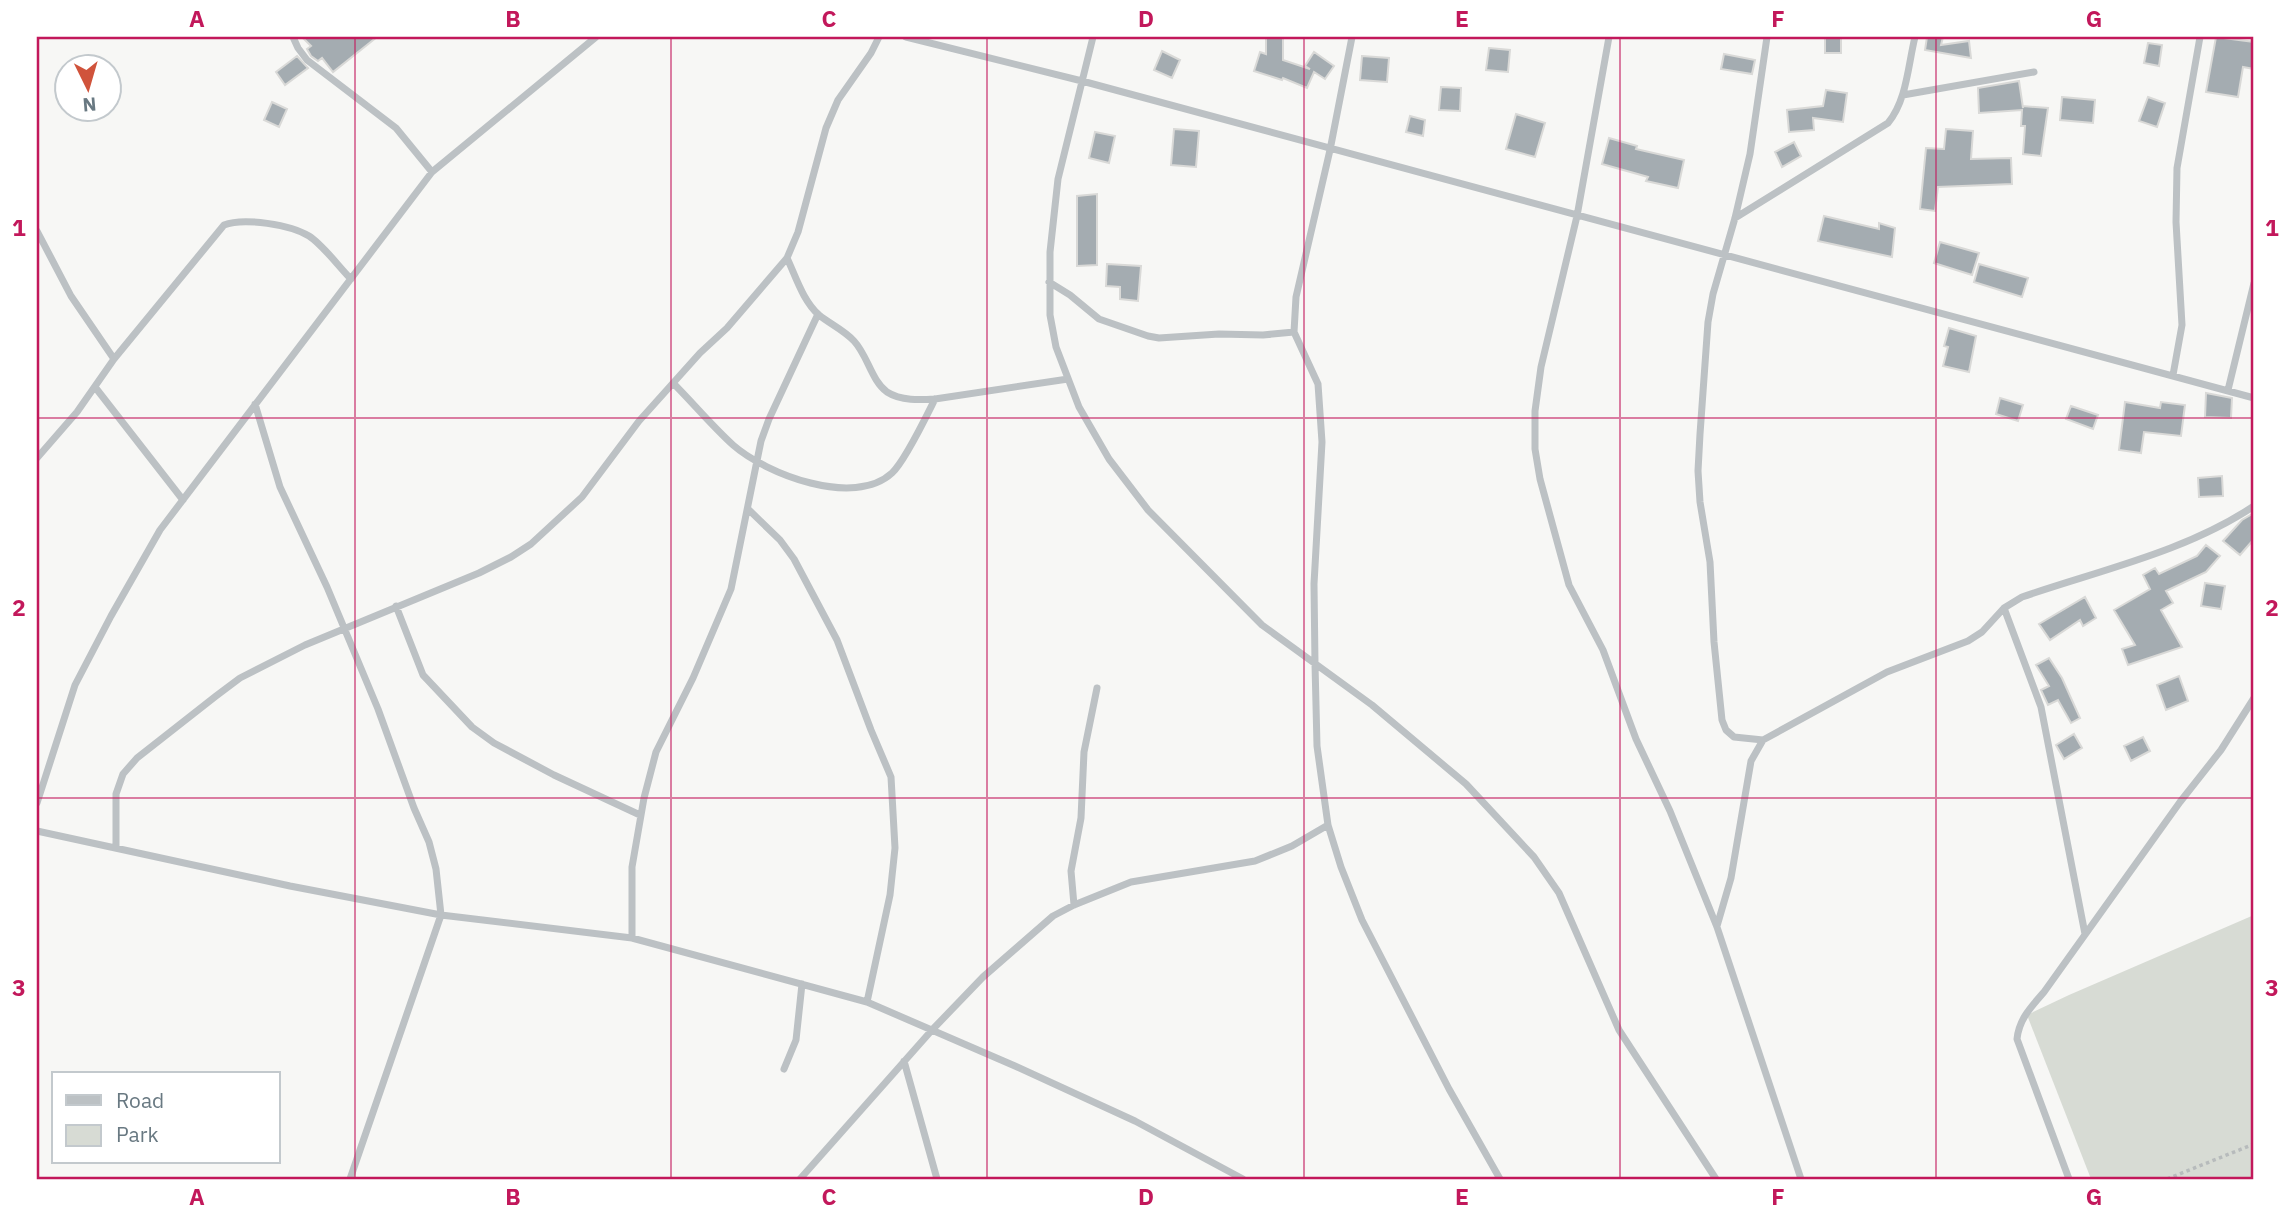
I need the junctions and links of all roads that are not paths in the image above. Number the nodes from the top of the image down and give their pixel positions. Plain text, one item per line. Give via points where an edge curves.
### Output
1 (293, 37) edge
2 (596, 37) edge
3 (879, 37) edge
4 (906, 37) edge
5 (1093, 37) edge
6 (1352, 37) edge
7 (1609, 37) edge
8 (1768, 37) edge
9 (1915, 37) edge
10 (2200, 37) edge
11 (2034, 72) dead end
12 (1082, 81) junction
13 (1903, 95) junction
14 (1330, 150) junction
15 (432, 173) junction
16 (1577, 216) junction
17 (1735, 218) junction
18 (37, 230) edge
19 (1724, 256) junction
20 (787, 258) junction
21 (351, 279) junction
22 (1049, 282) junction
23 (2254, 284) edge
24 (818, 314) junction
25 (1294, 332) junction
26 (114, 359) junction
27 (2173, 375) junction
28 (1068, 379) junction
29 (673, 383) junction
30 (95, 387) junction
31 (2228, 390) junction
32 (2254, 398) edge
33 (935, 399) junction
34 (255, 404) junction
35 (37, 458) edge
36 (758, 461) junction
37 (183, 500) junction
38 (2254, 506) edge
39 (748, 509) junction
40 (396, 606) junction
41 (2004, 608) junction
42 (343, 627) junction
43 (1315, 664) junction
44 (1097, 688) dead end
45 (2254, 698) edge
46 (1763, 740) junction
47 (37, 803) edge
48 (640, 814) junction
49 (1328, 825) junction
50 (37, 831) edge
51 (116, 848) junction
52 (1074, 905) junction
53 (442, 915) junction
54 (1717, 927) junction
55 (2085, 934) junction
56 (632, 938) junction
57 (802, 984) junction
58 (867, 1002) junction
59 (932, 1030) junction
60 (904, 1061) junction
61 (785, 1069) dead end
62 (350, 1179) edge
63 (800, 1179) edge
64 (937, 1179) edge
65 (1243, 1179) edge
66 (1500, 1179) edge
67 (1716, 1179) edge
68 (1801, 1179) edge
69 (2069, 1179) edge

1 - 15 street via 307,60 396,128
2 - 15 street
3 - 20 street via 838,100 826,128
4 - 12 street
5 - 12 street
6 - 14 street
7 - 16 street
8 - 17 street
9 - 13 street
10 - 27 street via 2177,168 2182,324
11 - 13 street
12 - 14 street
12 - 22 street via 1058,179
13 - 17 street via 1888,123
14 - 16 street
14 - 25 street via 1296,297
15 - 21 street
16 - 19 street
16 - 54 street via 1541,367 1535,411 1540,480 1569,585 1603,650
17 - 19 street
18 - 26 street via 71,296
19 - 27 street
19 - 46 street via 1708,323 1700,502 1711,573 1722,720 1734,737
20 - 24 street
20 - 29 street
21 - 26 street via 309,236 234,221 212,237
21 - 34 street
22 - 25 street via 1099,319 1148,336
22 - 28 street via 1056,347
23 - 31 street
24 - 33 street via 855,342 887,391 916,401
24 - 36 street via 769,419
25 - 43 street via 1318,384 1322,442 1314,584
26 - 30 street
27 - 31 street
28 - 33 street
28 - 43 street via 1110,459 1148,510 1262,625
29 - 36 street via 734,445
29 - 40 street via 582,497 531,544 479,573
30 - 35 street
30 - 37 street
31 - 32 street
33 - 36 street via 898,466 877,483 848,488 814,485
34 - 37 street
34 - 42 street via 280,488
36 - 39 street
37 - 47 street via 160,530 75,685
38 - 41 street via 2154,555 2022,597
39 - 48 street via 731,589 656,752
39 - 58 street via 794,559 837,640 891,777 894,859
40 - 42 street
40 - 48 street via 423,675 472,727 506,750
41 - 46 street via 1968,641 1886,672
41 - 55 street via 2040,707
42 - 51 street via 240,678 137,758 118,783
42 - 53 street via 429,842
43 - 49 street via 1317,746
43 - 67 street via 1372,705 1466,785 1534,857 1559,893 1619,1030
44 - 52 street via 1084,752 1081,818 1071,871
45 - 55 street
46 - 54 street via 1751,761 1731,878
48 - 56 street via 632,867
49 - 52 street via 1255,861 1131,882
49 - 66 street via 1362,920
50 - 51 street
51 - 53 street
52 - 59 street via 1053,916 983,977
53 - 56 street
53 - 62 street
54 - 68 street
55 - 69 street via 2022,1018 2017,1039
56 - 57 street
57 - 58 street
57 - 61 street via 796,1040
58 - 59 street
59 - 60 street
59 - 65 street via 1135,1121
60 - 63 street
60 - 64 street

